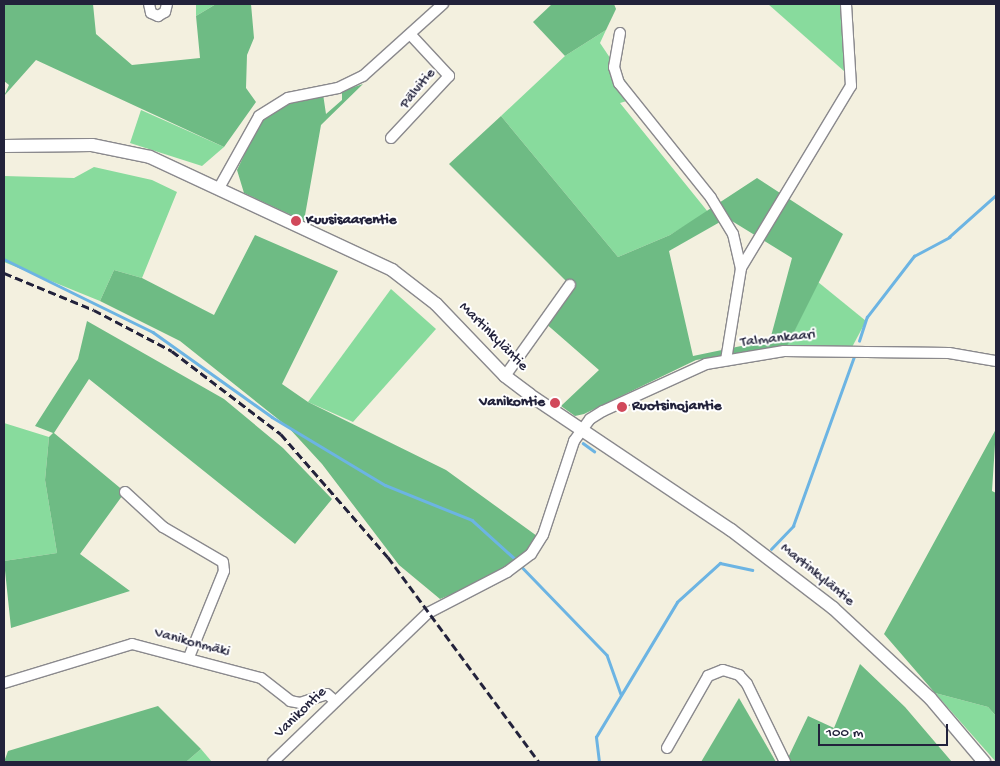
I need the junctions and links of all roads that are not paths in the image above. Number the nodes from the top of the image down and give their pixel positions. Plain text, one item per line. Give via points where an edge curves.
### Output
1 (149, 4) edge
2 (167, 4) edge
3 (443, 4) edge
4 (846, 4) edge
5 (620, 32) dead end
6 (410, 34) junction
7 (391, 138) dead end
8 (4, 146) edge
9 (219, 188) junction
10 (741, 268) junction
11 (570, 285) dead end
12 (726, 360) junction
13 (996, 361) edge
14 (505, 376) junction
15 (580, 430) junction
16 (125, 492) dead end
17 (189, 657) junction
18 (4, 683) edge
19 (335, 701) junction
20 (667, 748) dead end
21 (273, 762) edge
22 (785, 762) edge
23 (984, 762) edge

1 - 2 street via 151,13 158,16 166,12
3 - 6 street
4 - 10 street via 851,86
5 - 10 street via 614,67 619,83 711,198 733,234
6 - 7 street, Pälvitie via 450,76
6 - 9 street via 352,82 288,98 259,116
8 - 9 street, Martinkyläntie via 119,148
9 - 14 street, Martinkyläntie via 392,270 436,304
10 - 12 street
11 - 14 street
12 - 13 street, Talmankaari via 850,349 949,353
12 - 15 street, Talmankaari via 648,388 590,419
14 - 15 street, Martinkyläntie
15 - 19 street, Vanikontie via 543,535 531,554 507,572 428,613
15 - 23 street, Martinkyläntie via 730,530 833,608 930,698
16 - 17 street via 162,527 223,562 224,571
17 - 18 street, Vanikonmäki via 132,644
17 - 19 street, Vanikonmäki via 262,678 290,700 300,703 327,694
19 - 21 street, Vanikontie
20 - 22 street via 708,676 723,670 747,684

